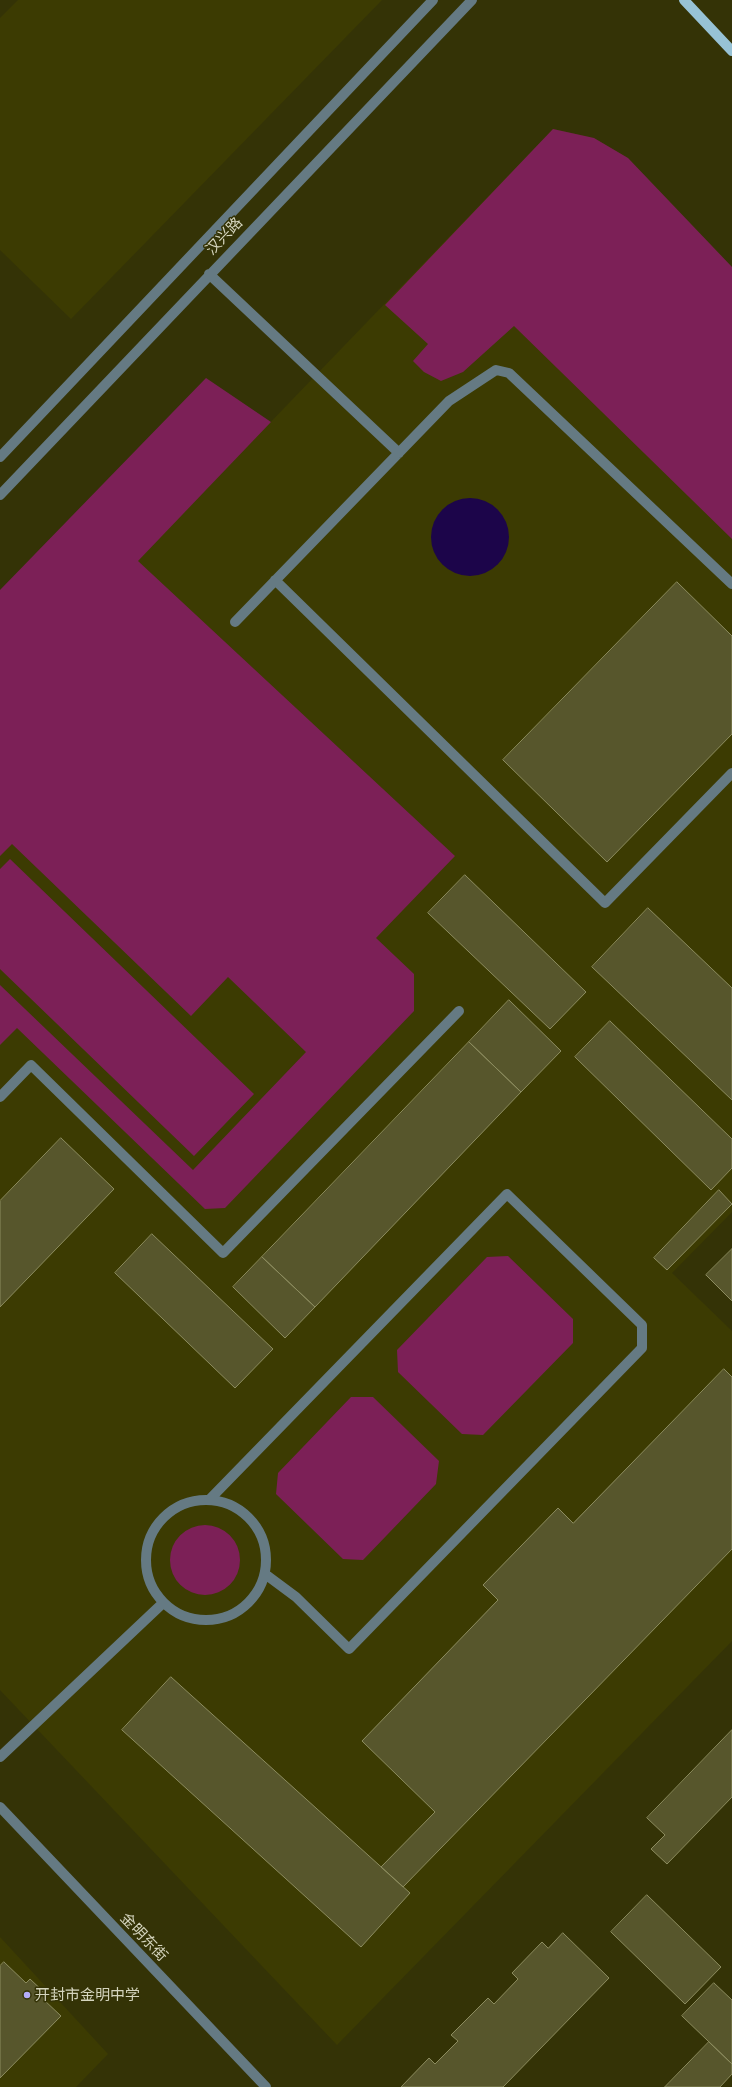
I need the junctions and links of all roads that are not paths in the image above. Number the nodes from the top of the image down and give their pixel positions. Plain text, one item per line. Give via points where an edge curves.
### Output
1 (434, 0) edge
2 (472, 0) edge
3 (684, 0) edge
4 (732, 51) edge
5 (209, 274) junction
6 (399, 453) junction
7 (0, 457) edge
8 (0, 494) edge
9 (276, 580) junction
10 (732, 584) edge
11 (235, 622) dead end
12 (732, 773) edge
13 (459, 1011) dead end
14 (0, 1097) edge
15 (209, 1500) junction
16 (265, 1574) junction
17 (163, 1603) junction
18 (0, 1758) edge
19 (0, 1807) edge
20 (266, 2087) edge

1 - 7 street, 汉兴路
2 - 5 street, 汉兴路
3 - 4 main road
5 - 6 street
5 - 8 street, 汉兴路
6 - 9 street
6 - 10 street via 449,401 496,370 509,373
9 - 11 street
9 - 12 street via 605,903
13 - 14 street via 223,1253 31,1065
15 - 16 street via 218,1500 235,1507 250,1518 261,1533 266,1549
15 - 16 street via 507,1194 642,1326 642,1348 349,1649 296,1597
15 - 17 street via 181,1504 166,1515 154,1529 147,1546 145,1565 149,1581
16 - 17 street via 255,1596 243,1608 229,1616 197,1620 181,1616
17 - 18 street
19 - 20 street, 金明东街

